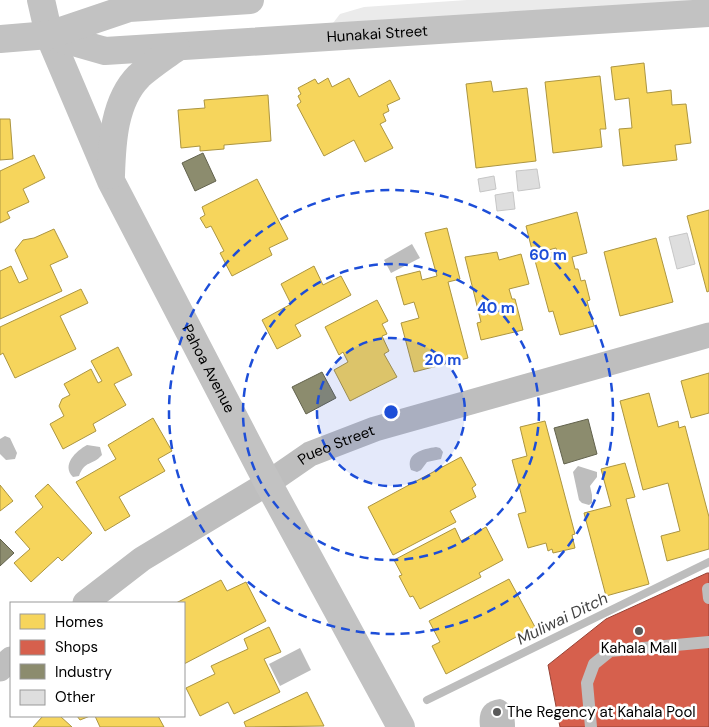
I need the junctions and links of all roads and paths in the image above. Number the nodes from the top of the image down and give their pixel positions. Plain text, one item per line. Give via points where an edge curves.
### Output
1 (41, 0) edge
2 (250, 0) edge
3 (709, 13) edge
4 (49, 35) junction
5 (0, 39) edge
6 (176, 48) junction
7 (111, 181) junction
8 (709, 335) edge
9 (268, 483) junction
10 (85, 602) edge
11 (709, 642) edge
12 (401, 727) edge
13 (591, 727) edge

1 - 4 street, Pahoa Avenue
2 - 4 street, Hunakai Street via 130,8
3 - 6 street, Hunakai Street
4 - 5 street, Hunakai Street
4 - 6 street, Hunakai Street via 105,51
4 - 7 street, Pahoa Avenue
6 - 7 street via 138,77 121,106 112,141
7 - 9 street, Pahoa Avenue
8 - 9 street, Pueo Street via 375,429 310,454
9 - 10 street, Pueo Street via 142,559
9 - 12 street, Pahoa Avenue
11 - 13 lane via 610,651 594,664 587,683

